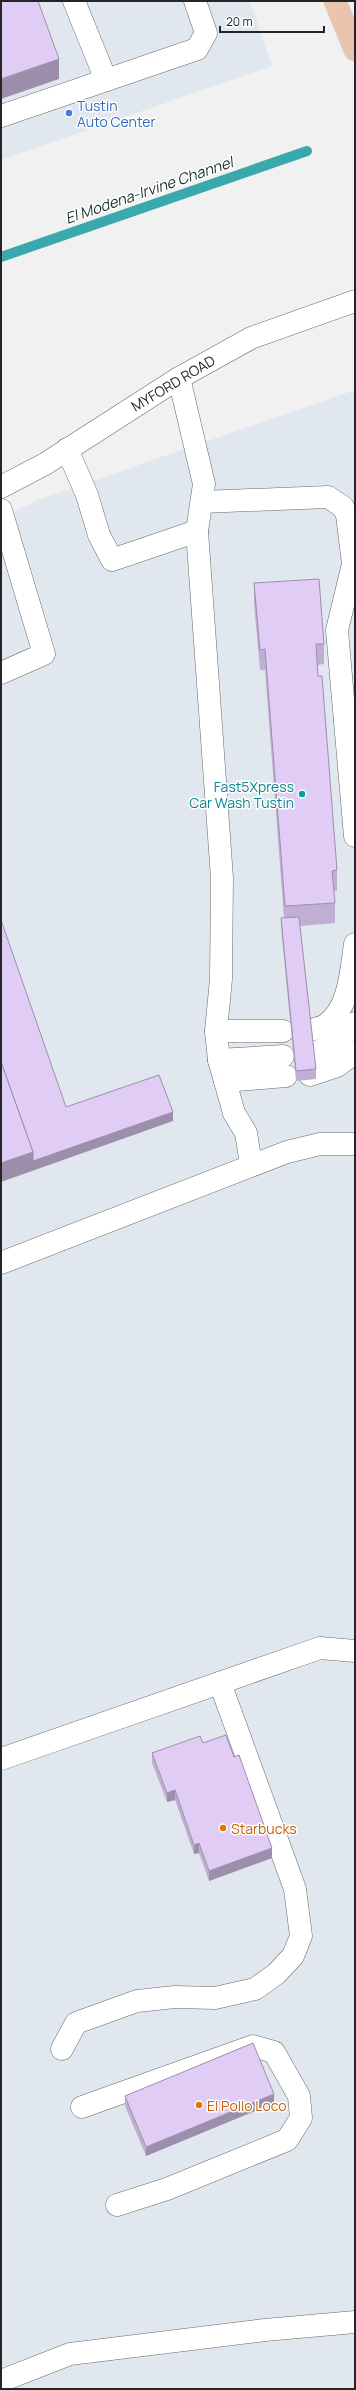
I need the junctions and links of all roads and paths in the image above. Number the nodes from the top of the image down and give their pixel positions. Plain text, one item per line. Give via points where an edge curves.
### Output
1 (74, 1) edge
2 (195, 1) edge
3 (335, 1) edge
4 (355, 50) edge
5 (106, 80) junction
6 (1, 116) edge
7 (355, 301) edge
8 (178, 378) junction
9 (67, 449) junction
10 (1, 487) edge
11 (202, 502) junction
12 (1, 510) edge
13 (198, 531) junction
14 (354, 572) edge
15 (1, 673) edge
16 (355, 836) edge
17 (355, 944) edge
18 (355, 1023) edge
19 (216, 1031) junction
20 (283, 1031) dead end
21 (307, 1031) edge
22 (355, 1053) edge
23 (219, 1060) junction
24 (225, 1081) junction
25 (355, 1144) edge
26 (251, 1164) junction
27 (1, 1263) edge
28 (355, 1651) edge
29 (220, 1683) junction
30 (1, 1759) edge
31 (62, 2049) dead end
32 (82, 2107) dead end
33 (117, 2205) dead end
34 (355, 2322) edge
35 (1, 2381) edge

1 - 5 street
2 - 5 street via 206,33 197,49
3 - 4 main road
5 - 6 street
7 - 8 street, MYFORD ROAD via 251,338
8 - 9 street, MYFORD ROAD
8 - 11 street via 204,484
9 - 10 street, MYFORD ROAD
9 - 13 street via 87,495 99,535 112,560
11 - 13 street
11 - 14 street via 328,497 343,507 347,515
12 - 15 street via 44,654
13 - 19 street via 222,878 221,979
14 - 16 street via 337,630
17 - 21 street via 348,989 337,1014 327,1025
18 - 22 street via 342,1039 310,1065 337,1066
19 - 20 street
19 - 23 street
23 - 24 street
23 - 24 street via 284,1066
24 - 26 street via 234,1113 246,1133
25 - 26 street via 320,1144
26 - 27 street
28 - 29 street via 320,1648
29 - 30 street
29 - 31 street via 295,1889 301,1936 293,1956 276,1974 255,1988 215,1998 175,1997 137,2002 76,2023
32 - 33 street via 253,2046 274,2052 300,2096 301,2118 287,2140 167,2189
34 - 35 street via 265,2330 70,2354

